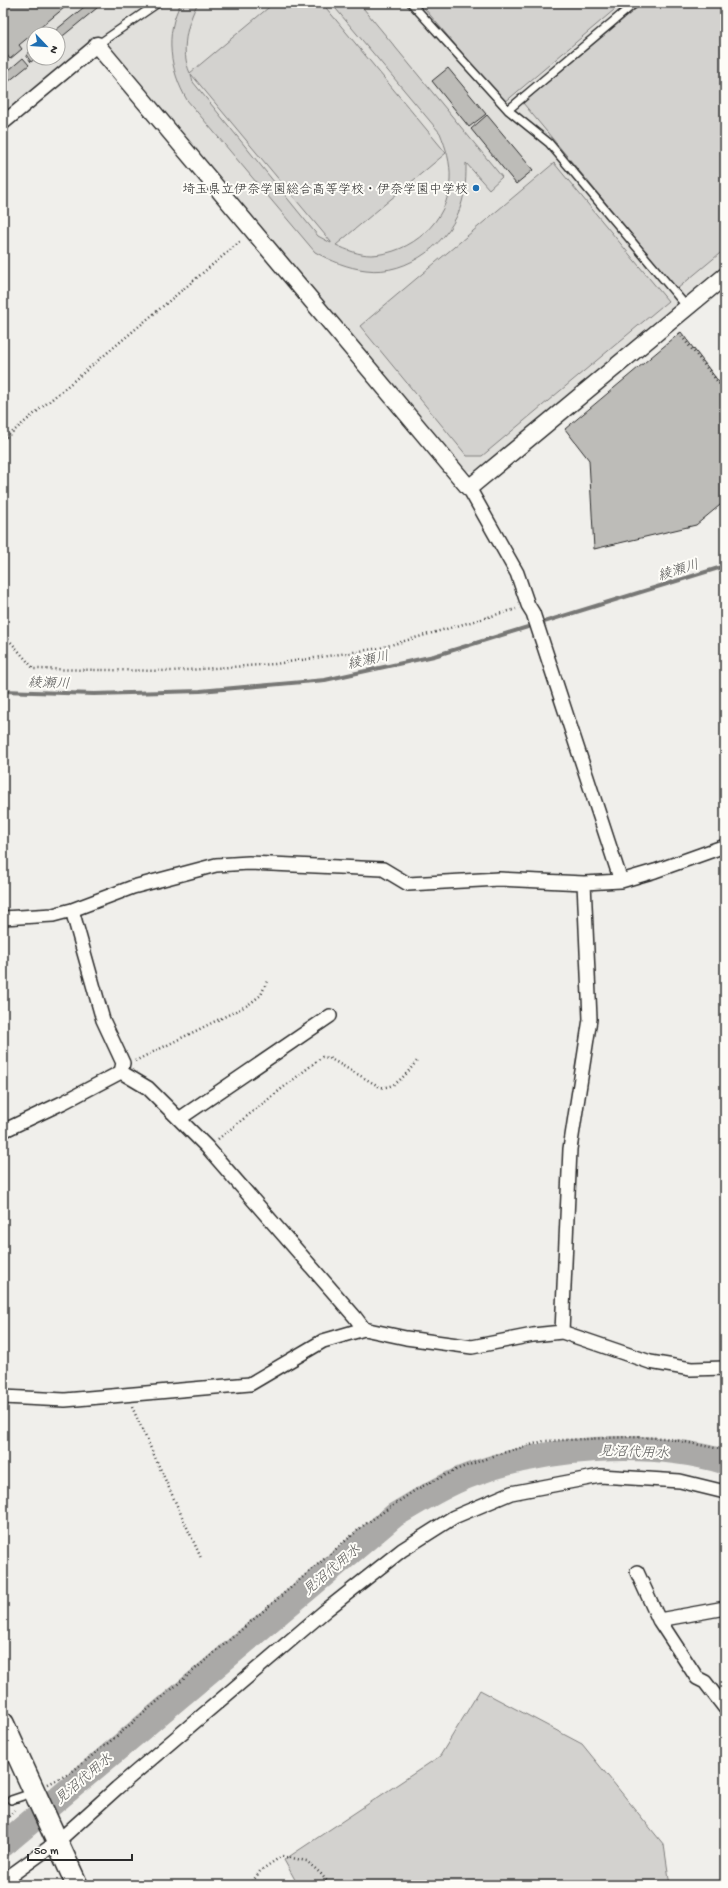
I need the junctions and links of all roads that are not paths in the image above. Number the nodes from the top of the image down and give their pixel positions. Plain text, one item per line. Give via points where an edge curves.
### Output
1 (158, 3) edge
2 (411, 3) edge
3 (635, 3) edge
4 (97, 44) junction
5 (508, 110) junction
6 (3, 123) edge
7 (725, 276) edge
8 (687, 307) junction
9 (469, 488) junction
10 (725, 846) edge
11 (621, 881) junction
12 (584, 883) junction
13 (72, 910) junction
14 (3, 918) edge
15 (330, 1016) dead end
16 (122, 1068) junction
17 (178, 1119) junction
18 (3, 1131) edge
19 (364, 1329) junction
20 (562, 1332) junction
21 (725, 1368) edge
22 (3, 1397) edge
23 (725, 1492) edge
24 (637, 1572) dead end
25 (724, 1610) edge
26 (659, 1620) junction
27 (725, 1708) edge
28 (3, 1723) edge
29 (35, 1795) junction
30 (12, 1800) dead end
31 (56, 1839) junction
32 (3, 1881) edge
33 (77, 1885) edge

1 - 4 lane
2 - 5 lane
3 - 5 lane
4 - 6 street
4 - 9 street
5 - 8 lane via 549,143
7 - 8 street
8 - 9 street
9 - 11 street via 517,572 533,613
10 - 11 street
11 - 12 street
12 - 13 street via 499,879 408,884 383,869 249,863 216,865 141,885
12 - 20 street via 590,1019 570,1149
13 - 14 street via 53,915
13 - 16 street via 103,1020
15 - 17 street
16 - 17 street via 148,1088
16 - 18 street via 64,1102
17 - 19 street via 207,1148
19 - 20 street via 472,1348 533,1335
19 - 22 street via 323,1341 250,1384 64,1400
20 - 21 street via 650,1362 691,1369
23 - 31 street via 680,1481 600,1476 511,1493 454,1518 402,1550 325,1611
24 - 26 street
25 - 26 street
26 - 27 street via 697,1678 705,1682
28 - 29 main road
29 - 30 lane
29 - 31 main road
31 - 32 street
31 - 33 main road

